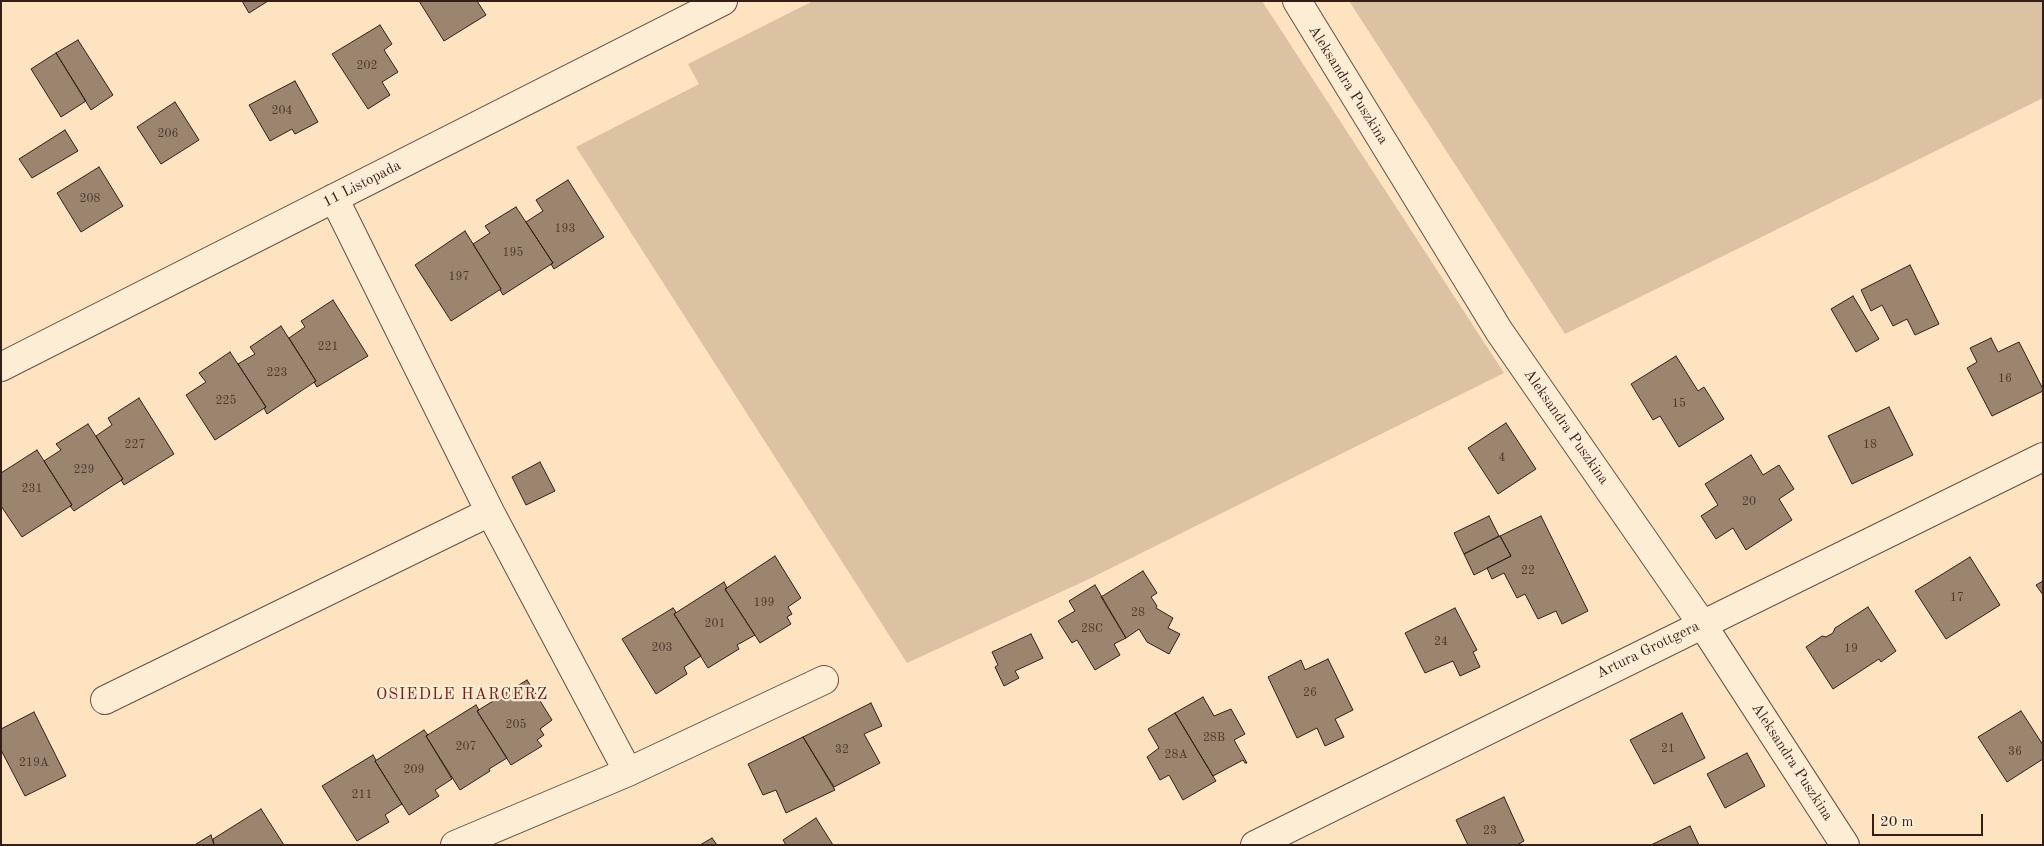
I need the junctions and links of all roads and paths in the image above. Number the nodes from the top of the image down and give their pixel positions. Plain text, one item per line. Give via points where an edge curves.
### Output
1 (723, 1) edge
2 (1297, 1) edge
3 (334, 198) junction
4 (1, 367) edge
5 (2043, 457) edge
6 (490, 512) junction
7 (1702, 624) junction
8 (824, 680) dead end
9 (105, 700) dead end
10 (628, 772) junction
11 (455, 845) edge
12 (1255, 845) edge
13 (1845, 845) edge

1 - 3 street, 11 Listopada
2 - 7 street, Aleksandra Puszkina via 1500,331
3 - 4 street, 11 Listopada
3 - 6 street
5 - 7 street, Artura Grottgera
6 - 9 street
6 - 10 street
7 - 12 street, Artura Grottgera
7 - 13 street, Aleksandra Puszkina
8 - 10 street
10 - 11 street

